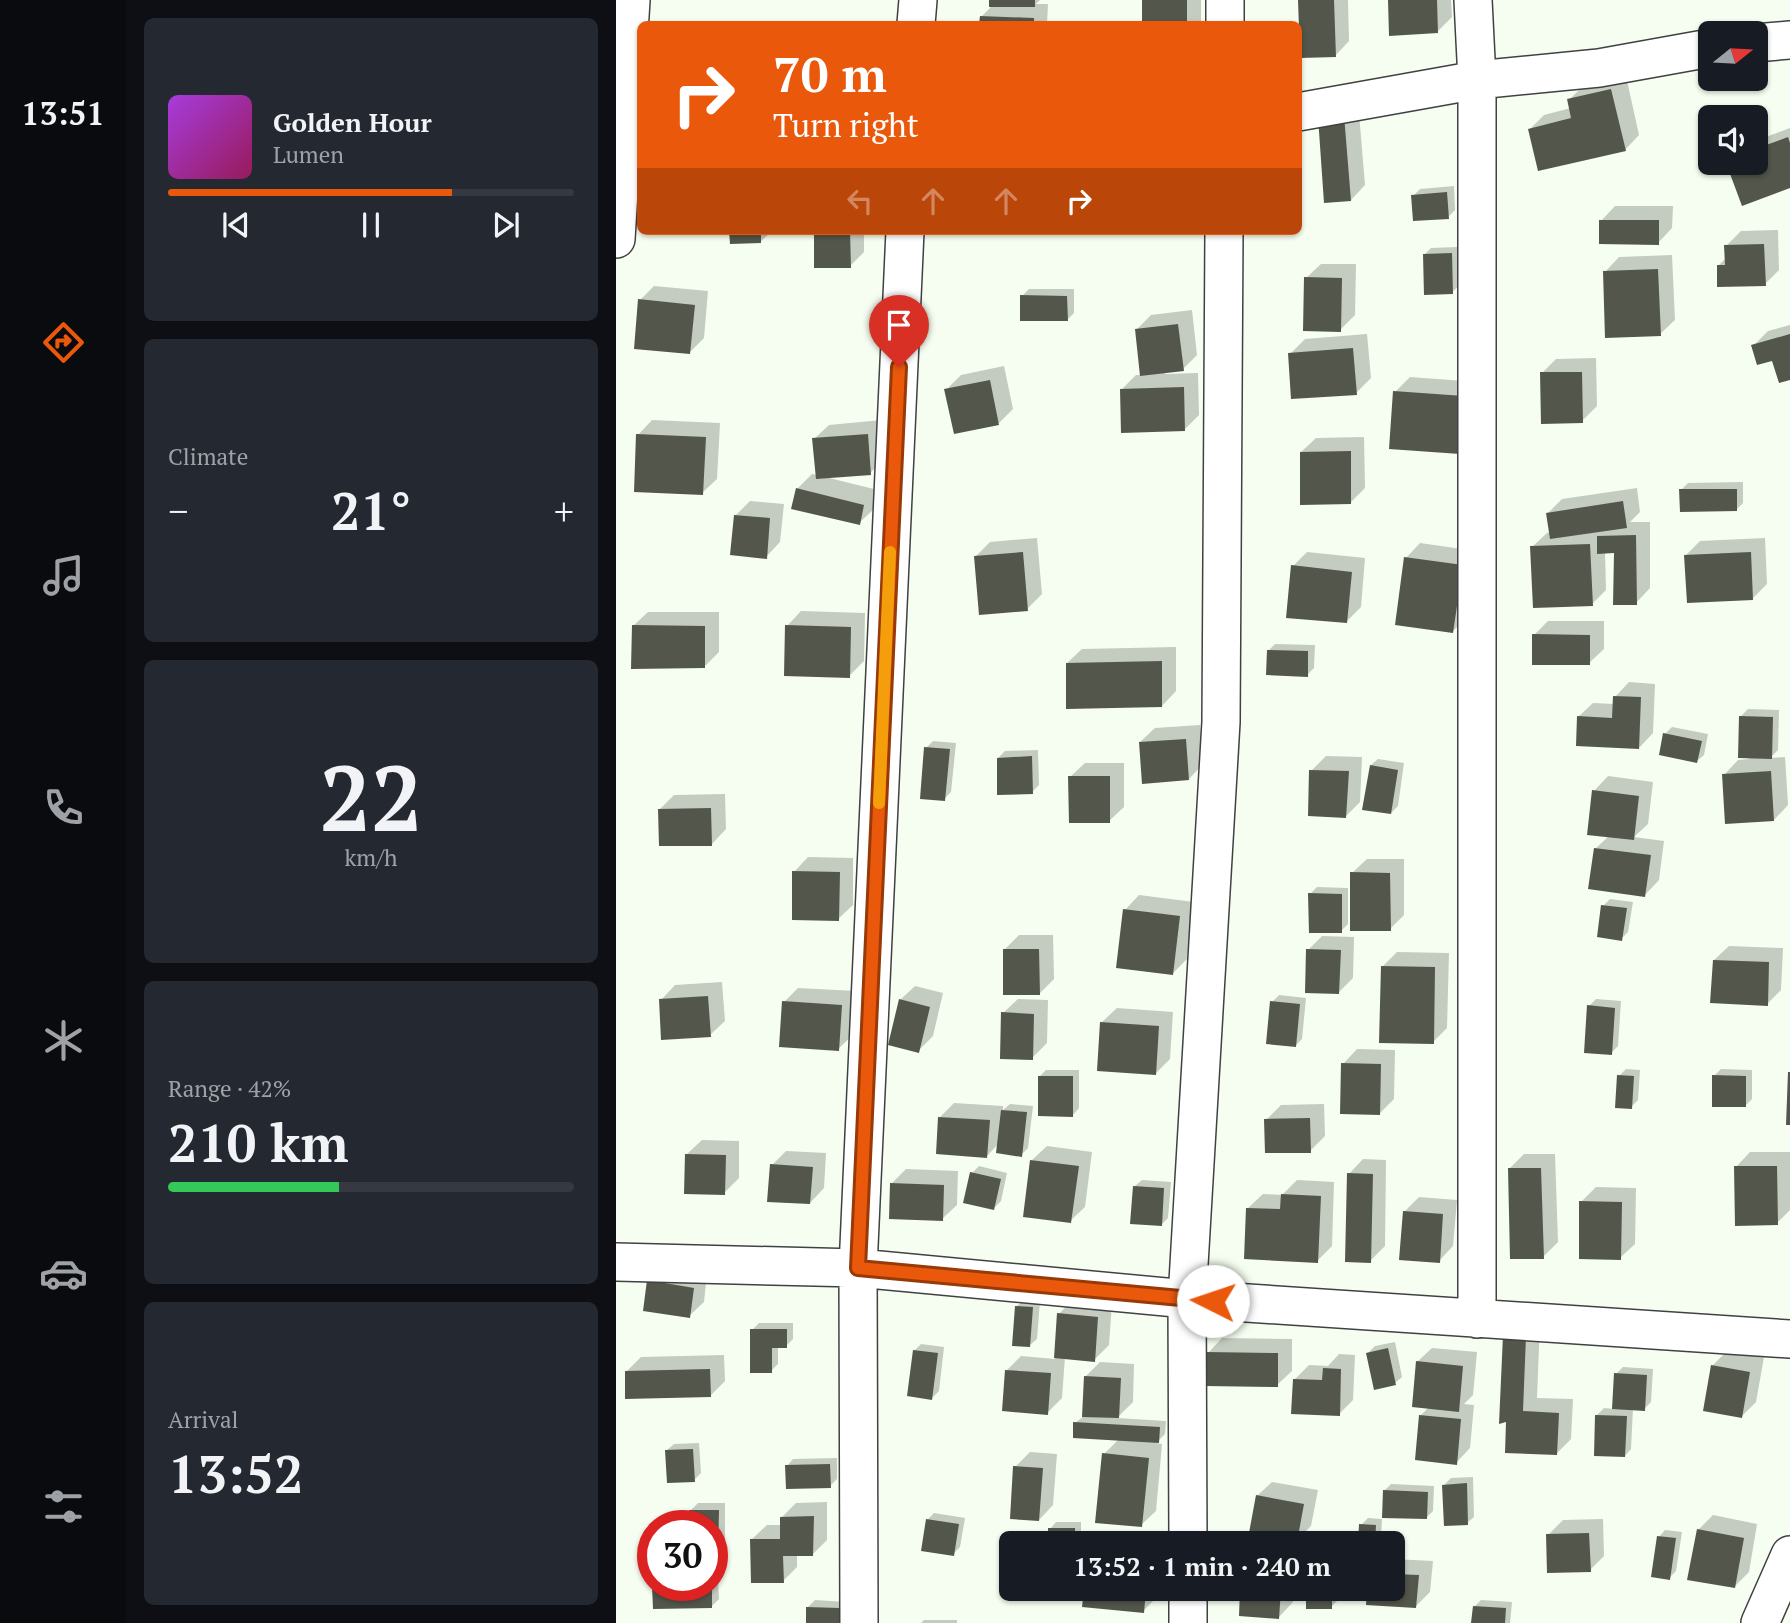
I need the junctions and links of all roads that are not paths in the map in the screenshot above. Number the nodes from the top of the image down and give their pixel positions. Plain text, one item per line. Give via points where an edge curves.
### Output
1 (631, 0) edge
2 (918, 0) edge
3 (1225, 0) edge
4 (1473, 0) edge
5 (916, 21) edge
6 (1225, 21) edge
7 (1790, 40) edge
8 (1768, 42) edge
9 (1698, 49) edge
10 (1477, 80) junction
11 (1302, 111) edge
12 (637, 220) edge
13 (616, 223) edge
14 (905, 235) edge
15 (1224, 235) edge
16 (616, 239) edge
17 (616, 1262) edge
18 (858, 1268) junction
19 (1187, 1299) junction
20 (1477, 1319) junction
21 (1790, 1339) edge
22 (1188, 1531) edge
23 (1790, 1555) edge
24 (1188, 1601) edge
25 (859, 1623) edge
26 (1188, 1623) edge
27 (1760, 1623) edge

1 - 13 street
2 - 5 street
3 - 6 street
4 - 10 street
7 - 8 street
9 - 10 street via 1599,68
10 - 11 street
10 - 20 street
12 - 13 street
13 - 16 street
14 - 18 street
15 - 19 street via 1222,722
17 - 18 street
18 - 19 street
18 - 25 street
19 - 20 street
19 - 22 street
20 - 21 street
23 - 27 street
24 - 26 street

